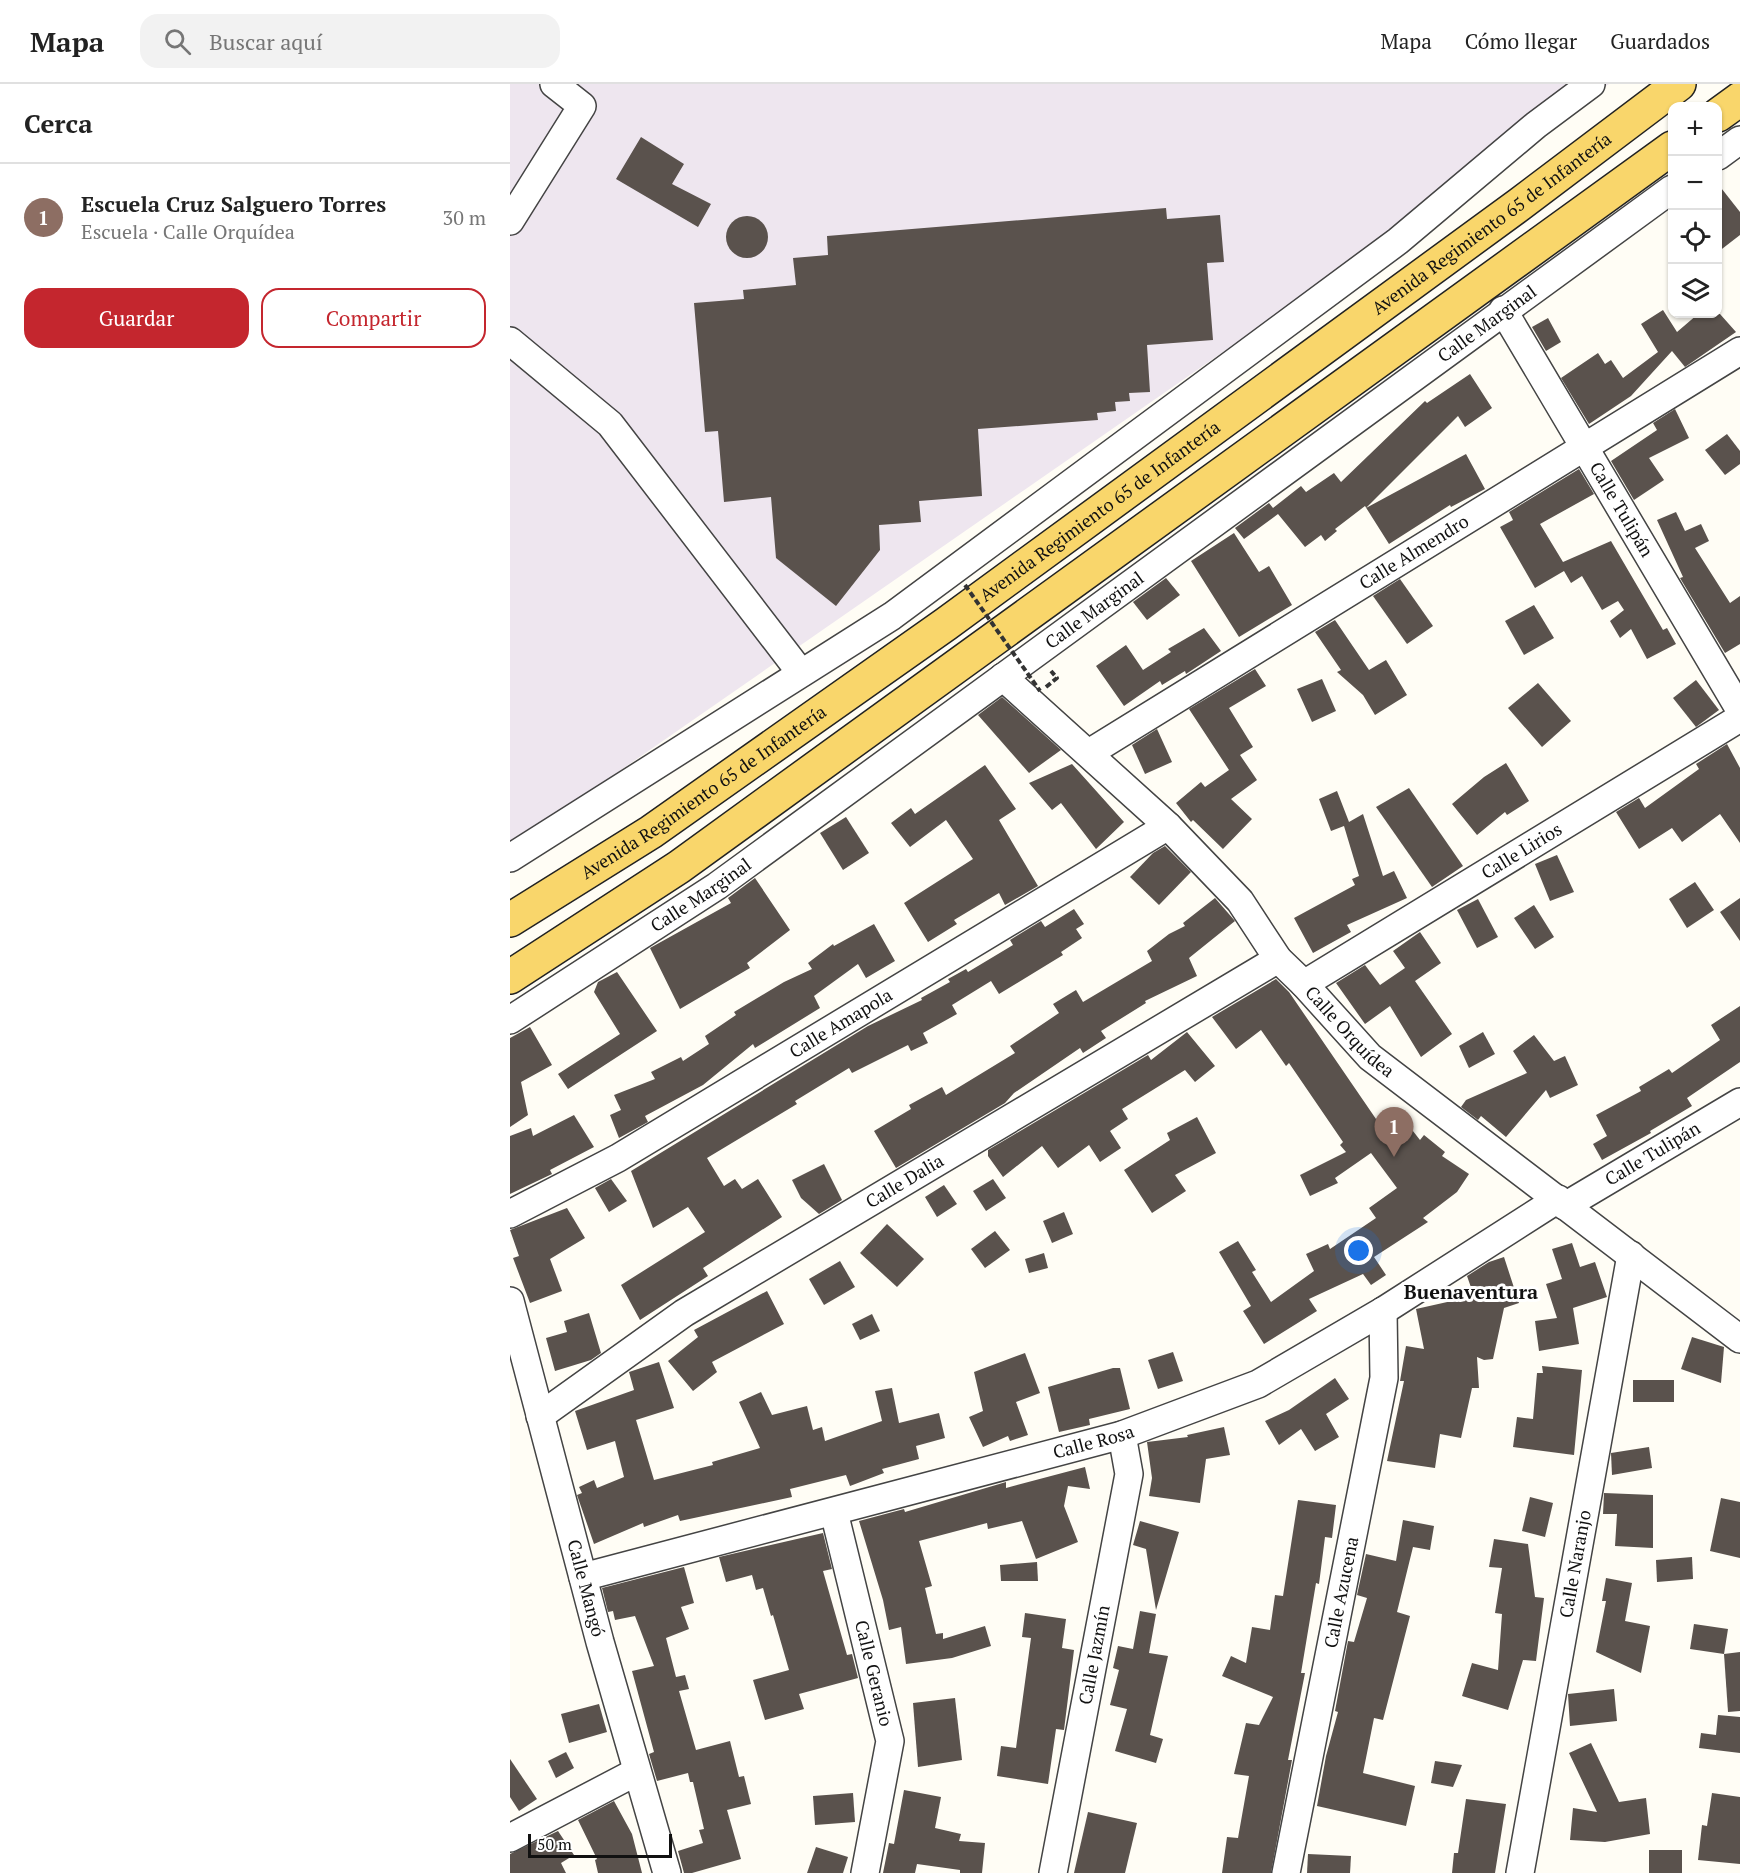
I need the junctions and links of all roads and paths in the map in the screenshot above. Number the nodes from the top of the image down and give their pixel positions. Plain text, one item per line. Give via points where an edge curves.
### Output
1 (554, 84) edge
2 (1591, 84) edge
3 (1679, 84) edge
4 (1740, 99) edge
5 (1722, 112) edge
6 (1740, 140) edge
7 (1668, 151) edge
8 (1722, 153) edge
9 (1668, 192) edge
10 (510, 222) edge
11 (1503, 310) junction
12 (510, 341) edge
13 (1740, 351) edge
14 (1583, 447) junction
15 (965, 585) dead end
16 (801, 673) junction
17 (1047, 674) dead end
18 (1003, 677) junction
19 (1740, 710) edge
20 (1740, 718) edge
21 (1089, 753) junction
22 (1168, 826) junction
23 (510, 858) edge
24 (510, 920) edge
25 (1278, 959) junction
26 (510, 977) edge
27 (1304, 984) junction
28 (510, 1020) edge
29 (1740, 1102) edge
30 (1562, 1202) junction
31 (510, 1214) edge
32 (1631, 1255) junction
33 (510, 1301) edge
34 (1383, 1311) junction
35 (1740, 1339) edge
36 (540, 1416) junction
37 (1122, 1435) junction
38 (834, 1512) junction
39 (583, 1577) junction
40 (636, 1772) junction
41 (510, 1838) edge
42 (667, 1873) edge
43 (865, 1873) edge
44 (1053, 1873) edge
45 (1286, 1873) edge
46 (1520, 1873) edge

1 - 10 street via 582,106
2 - 16 street via 1379,255 892,616
3 - 24 main road, Avenida Regimiento 65 de Infantería via 946,624 651,832
4 - 5 main road
6 - 8 street
7 - 26 main road via 689,860
9 - 11 street, Calle Marginal
11 - 14 street, Calle Tulipán
11 - 18 street, Calle Marginal
12 - 16 street via 610,424
13 - 14 street, Calle Almendro
14 - 19 street, Calle Tulipán
14 - 21 street, Calle Almendro
15 - 17 path, bridge via 1040,691 1058,678 1052,671
16 - 23 street
18 - 21 street, Calle Orquídea
18 - 28 street, Calle Marginal via 717,886
20 - 27 street, Calle Lirios
21 - 22 street, Calle Orquídea
22 - 25 street, Calle Orquídea via 1240,901
22 - 31 street, Calle Amapola via 618,1158
25 - 27 street, Calle Orquídea
25 - 36 street, Calle Dalia via 684,1313
27 - 30 street, Calle Orquídea via 1370,1057
29 - 30 street, Calle Tulipán
30 - 32 street, Calle Orquídea
30 - 34 street, Calle Rosa
32 - 35 street, Calle Orquídea
32 - 46 street, Calle Naranjo
33 - 36 street, Calle Mangó
34 - 37 street, Calle Rosa via 1258,1384
34 - 45 street, Calle Azucena via 1384,1378
36 - 39 street, Calle Mangó
37 - 38 street, Calle Rosa
37 - 44 street, Calle Jazmín via 1129,1474
38 - 39 street, Calle Rosa
38 - 43 street, Calle Geranio via 890,1741
39 - 40 street, Calle Mangó
40 - 41 street
40 - 42 street, Calle Mangó

